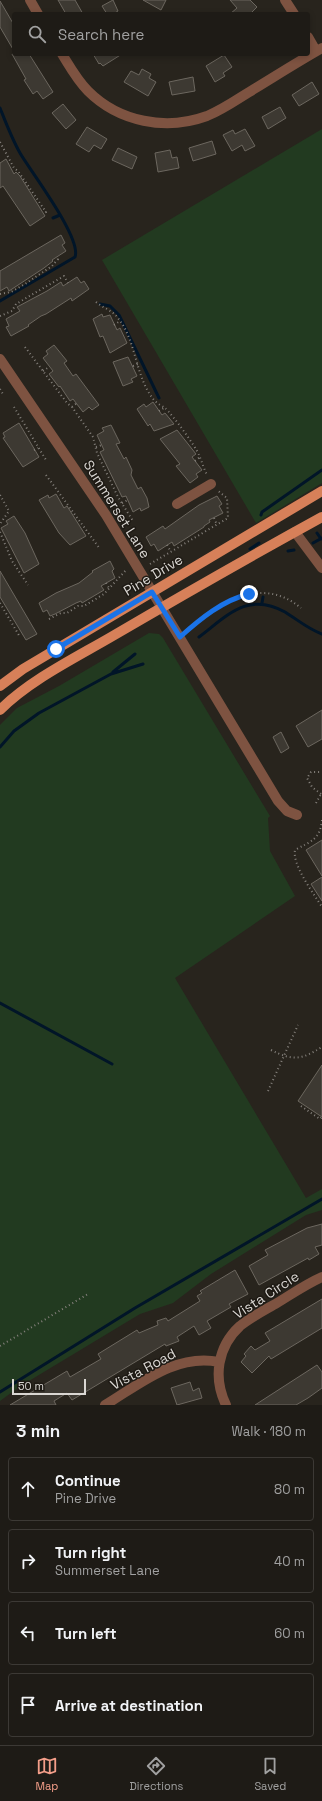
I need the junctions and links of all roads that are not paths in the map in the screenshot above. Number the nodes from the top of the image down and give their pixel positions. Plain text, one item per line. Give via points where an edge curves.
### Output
1 (30, 0) edge
2 (285, 0) edge
3 (37, 12) edge
4 (293, 12) edge
5 (310, 39) edge
6 (319, 49) edge
7 (310, 55) edge
8 (63, 56) edge
9 (308, 56) edge
10 (0, 359) edge
11 (212, 484) road end
12 (322, 491) edge
13 (177, 504) dead end
14 (322, 517) edge
15 (295, 532) junction
16 (322, 568) edge
17 (152, 592) junction
18 (162, 608) junction
19 (0, 686) edge
20 (0, 710) edge
21 (297, 815) dead end
22 (322, 1277) edge
23 (219, 1362) junction
24 (105, 1405) edge
25 (226, 1405) edge

1 - 3 street
2 - 4 street
5 - 6 street
6 - 7 street
8 - 9 street via 84,86 108,107 127,117 168,123 195,119 220,110
10 - 17 street, Summerset Lane via 98,502
11 - 13 street
12 - 17 main road, Pine Drive
14 - 15 main road
15 - 16 street
15 - 18 main road
17 - 18 street, Summerset Lane
17 - 19 main road, Pine Drive via 23,669
18 - 20 main road via 40,680
18 - 21 street, Summerset Lane via 276,797 287,811
22 - 23 street, Vista Circle via 240,1326 228,1341
23 - 24 street, Vista Road via 199,1360 175,1364
23 - 25 street via 219,1382

